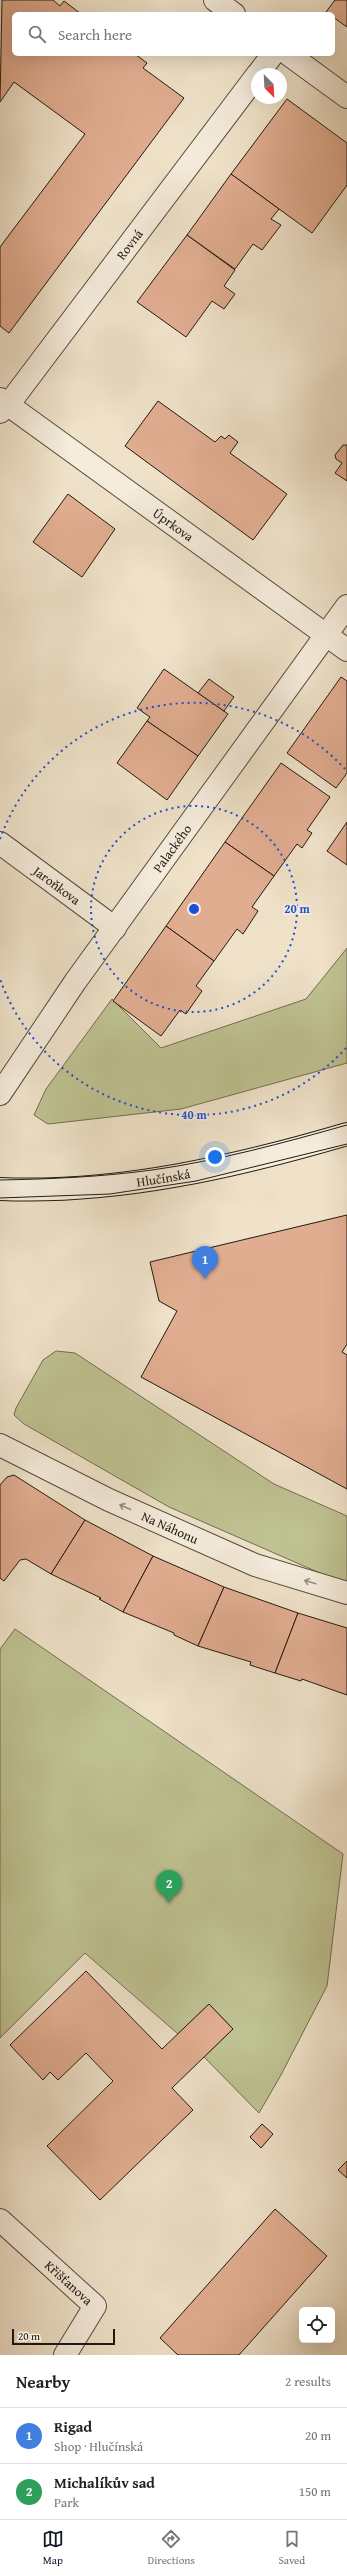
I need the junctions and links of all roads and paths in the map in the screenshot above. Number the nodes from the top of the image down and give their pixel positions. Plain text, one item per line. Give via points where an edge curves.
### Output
1 (215, 0) edge
2 (231, 12) edge
3 (272, 56) edge
4 (291, 56) edge
5 (263, 68) edge
6 (251, 84) edge
7 (347, 97) edge
8 (3, 405) edge
9 (347, 606) edge
10 (326, 636) junction
11 (347, 650) edge
12 (0, 843) edge
13 (115, 928) junction
14 (0, 1094) edge
15 (347, 1134) edge
16 (0, 1189) edge
17 (0, 1445) edge
18 (347, 1593) edge
19 (0, 2220) edge
20 (65, 2355) edge

1 - 2 street
3 - 5 street, Rovná
4 - 7 street
6 - 8 street, Rovná
8 - 10 street, Úprkova
9 - 10 street, Palackého
10 - 11 street, Úprkova
10 - 13 street, Palackého
12 - 13 street, Jaroňkova
13 - 14 street, Palackého
15 - 16 street, Hlučínská via 213,1168 94,1187
18 -> 17 street, Na Náhonu via 255,1565 109,1500
19 - 20 street, Křišťanova via 95,2306

